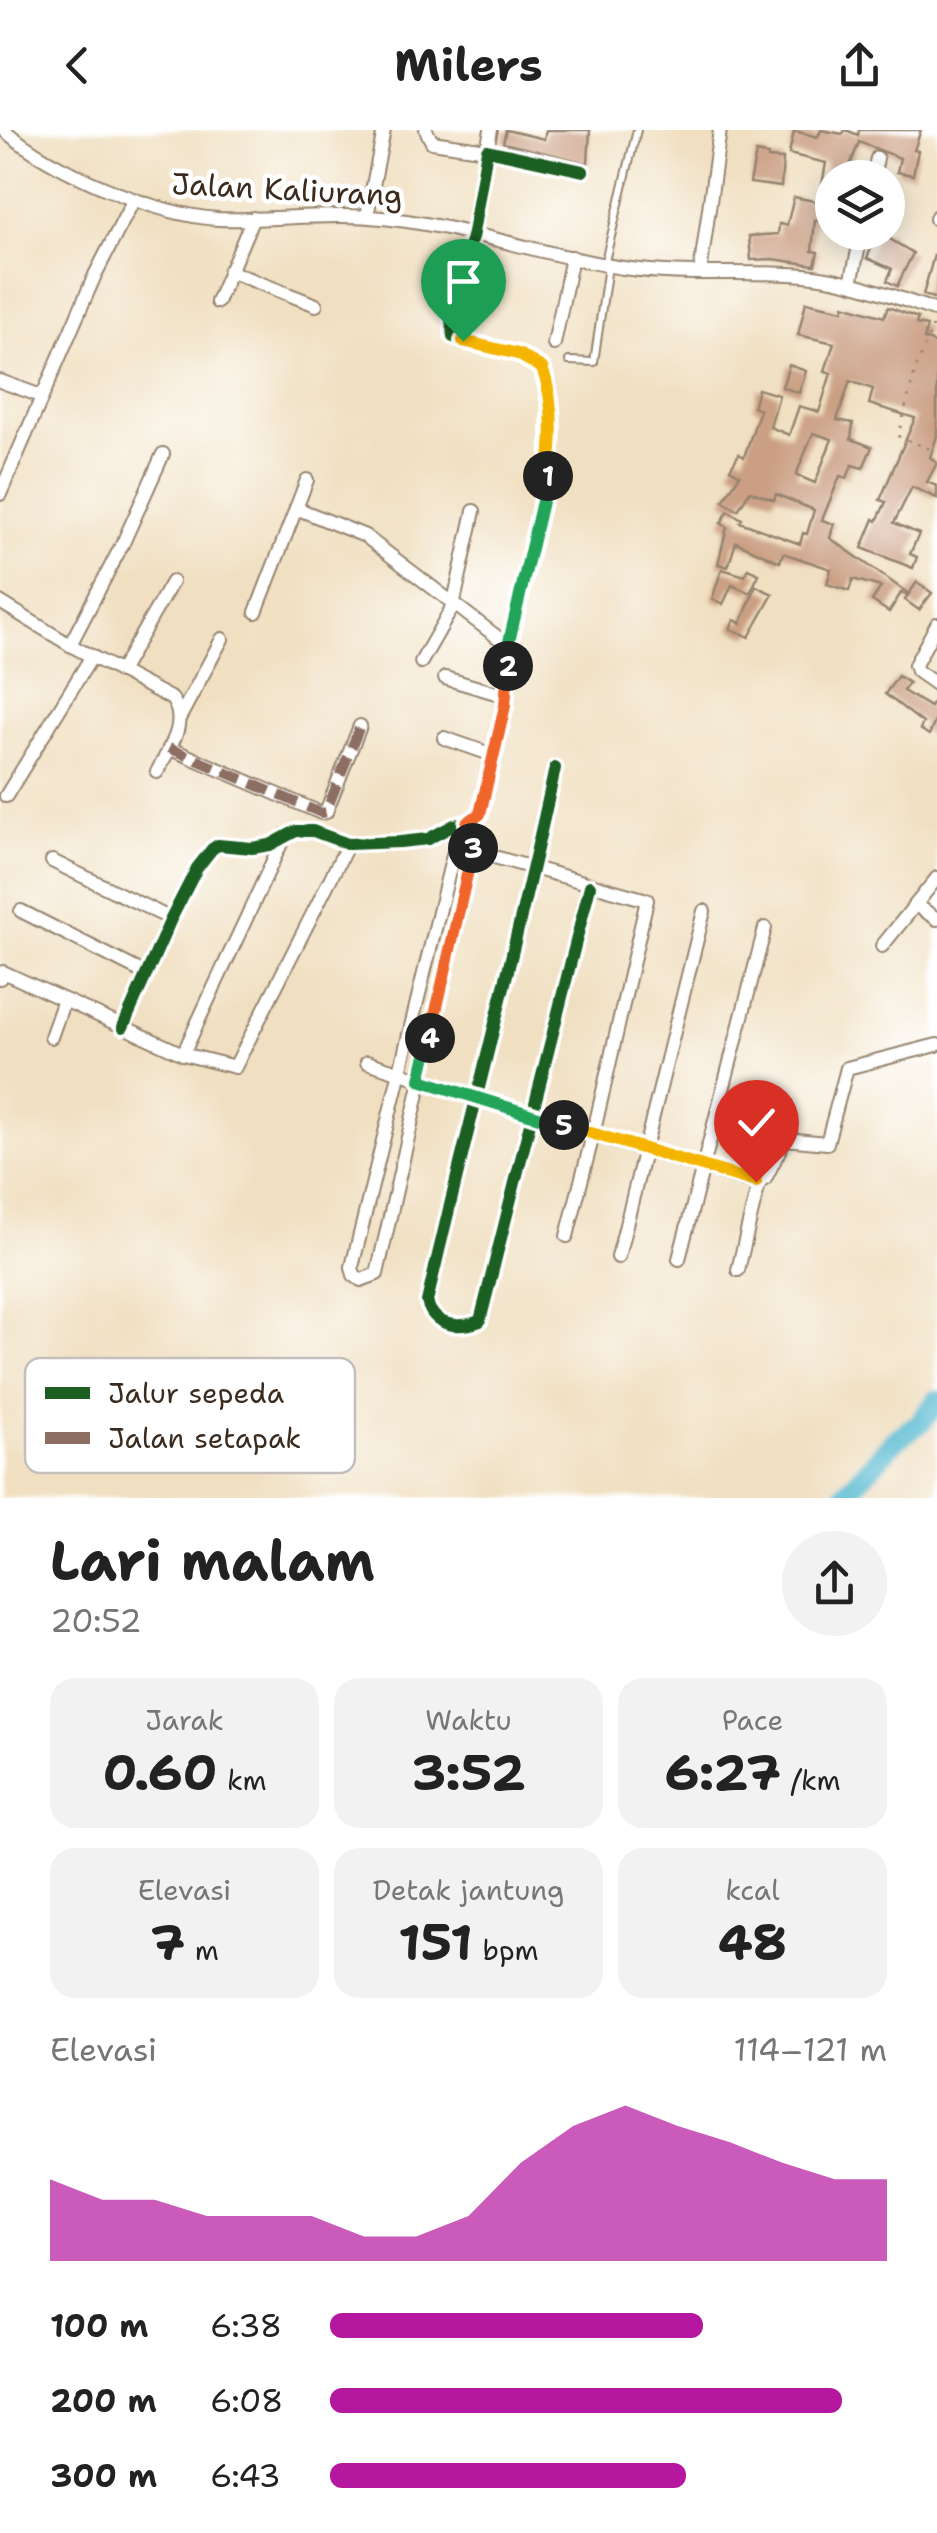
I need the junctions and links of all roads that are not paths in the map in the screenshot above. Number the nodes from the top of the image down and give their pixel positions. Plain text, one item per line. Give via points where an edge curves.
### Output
1 (4, 130) edge
2 (384, 130) edge
3 (426, 130) edge
4 (490, 130) edge
5 (637, 130) edge
6 (720, 130) edge
7 (487, 150) junction
8 (583, 171) dead end
9 (134, 201) junction
10 (368, 216) junction
11 (253, 218) junction
12 (473, 233) junction
13 (858, 250) edge
14 (572, 257) junction
15 (606, 265) junction
16 (229, 272) junction
17 (700, 274) junction
18 (852, 282) junction
19 (218, 302) dead end
20 (316, 304) dead end
21 (936, 316) edge
22 (554, 344) dead end
23 (569, 361) dead end
24 (0, 380) edge
25 (42, 396) junction
26 (163, 454) dead end
27 (307, 480) dead end
28 (0, 494) edge
29 (296, 508) junction
30 (474, 511) dead end
31 (172, 582) dead end
32 (0, 602) edge
33 (453, 606) junction
34 (256, 612) dead end
35 (937, 624) edge
36 (222, 640) dead end
37 (70, 645) junction
38 (508, 646) junction
39 (92, 656) junction
40 (420, 662) dead end
41 (120, 672) junction
42 (444, 678) dead end
43 (937, 686) edge
44 (506, 696) junction
45 (180, 717) junction
46 (360, 726) dead end
47 (444, 738) dead end
48 (169, 748) junction
49 (493, 755) junction
50 (555, 768) dead end
51 (156, 772) dead end
52 (6, 796) dead end
53 (467, 823) junction
54 (285, 835) junction
55 (348, 844) junction
56 (472, 851) junction
57 (52, 861) dead end
58 (533, 870) junction
59 (937, 878) edge
60 (590, 886) junction
61 (916, 904) junction
62 (22, 911) dead end
63 (704, 912) dead end
64 (172, 918) junction
65 (937, 919) edge
66 (765, 928) dead end
67 (882, 946) dead end
68 (146, 974) junction
69 (0, 978) edge
70 (64, 1000) junction
71 (123, 1028) junction
72 (50, 1037) dead end
73 (937, 1044) edge
74 (184, 1054) junction
75 (366, 1062) dead end
76 (400, 1073) junction
77 (420, 1080) junction
78 (474, 1098) junction
79 (534, 1115) junction
80 (593, 1134) junction
81 (646, 1151) junction
82 (704, 1168) junction
83 (756, 1182) junction
84 (567, 1236) dead end
85 (618, 1257) dead end
86 (680, 1258) dead end
87 (738, 1270) dead end

1 - 9 street, Jalan Kaliurang
2 - 10 street
3 - 7 street via 432,142
4 - 7 street
5 - 15 lane
6 - 17 street
7 - 8 street
7 - 12 street
9 - 11 street, Jalan Kaliurang via 180,214
9 - 25 street
10 - 11 street, Jalan Kaliurang
10 - 12 street, Jalan Kaliurang
11 - 16 street
12 - 14 street, Jalan Kaliurang
12 - 38 street via 451,333 536,363 550,405 549,473
13 - 18 street
14 - 15 street, Jalan Kaliurang
14 - 22 street
15 - 17 street, Jalan Kaliurang
15 - 23 lane via 594,362
16 - 19 street
16 - 20 street
17 - 18 street, Jalan Kaliurang
18 - 21 street, Jalan Kaliurang
24 - 25 street
25 - 28 street
26 - 37 street
27 - 29 street
29 - 33 street via 365,536
29 - 34 street
30 - 33 street
31 - 41 street
32 - 37 street
33 - 38 street
33 - 40 street
35 - 43 street via 914,666
36 - 45 street
37 - 39 street
38 - 44 street
39 - 41 street
39 - 52 street
41 - 45 street via 165,693
42 - 44 street
44 - 49 street
45 - 48 street
46 - 48 street via 322,813
47 - 49 street
48 - 51 street
49 - 53 street via 480,814
50 - 58 street
53 - 55 street via 428,839
53 - 56 street
53 - 76 street via 455,847
54 - 55 street via 313,831
54 - 64 street via 270,845 212,848
54 - 74 street
55 - 74 street via 239,1064 226,1067
56 - 58 street
56 - 77 street
57 - 64 street
58 - 60 street
58 - 78 street
59 - 61 street
60 - 79 street
60 - 80 street via 647,900
61 - 65 street
61 - 67 street
62 - 68 street
63 - 81 street
64 - 68 street
66 - 82 street
68 - 71 street
69 - 70 street via 3,972
70 - 71 street
70 - 72 street
71 - 74 street
73 - 83 street via 847,1068 827,1143 785,1139 766,1179
75 - 76 street
76 - 77 street
76 - 77 street via 352,1267 362,1280 376,1274
77 - 78 street
78 - 79 street
78 - 79 street via 428,1302 434,1316 450,1325 480,1321
79 - 80 street
80 - 81 street
80 - 84 street
81 - 82 street
81 - 85 street
82 - 83 street
82 - 86 street
83 - 87 street

